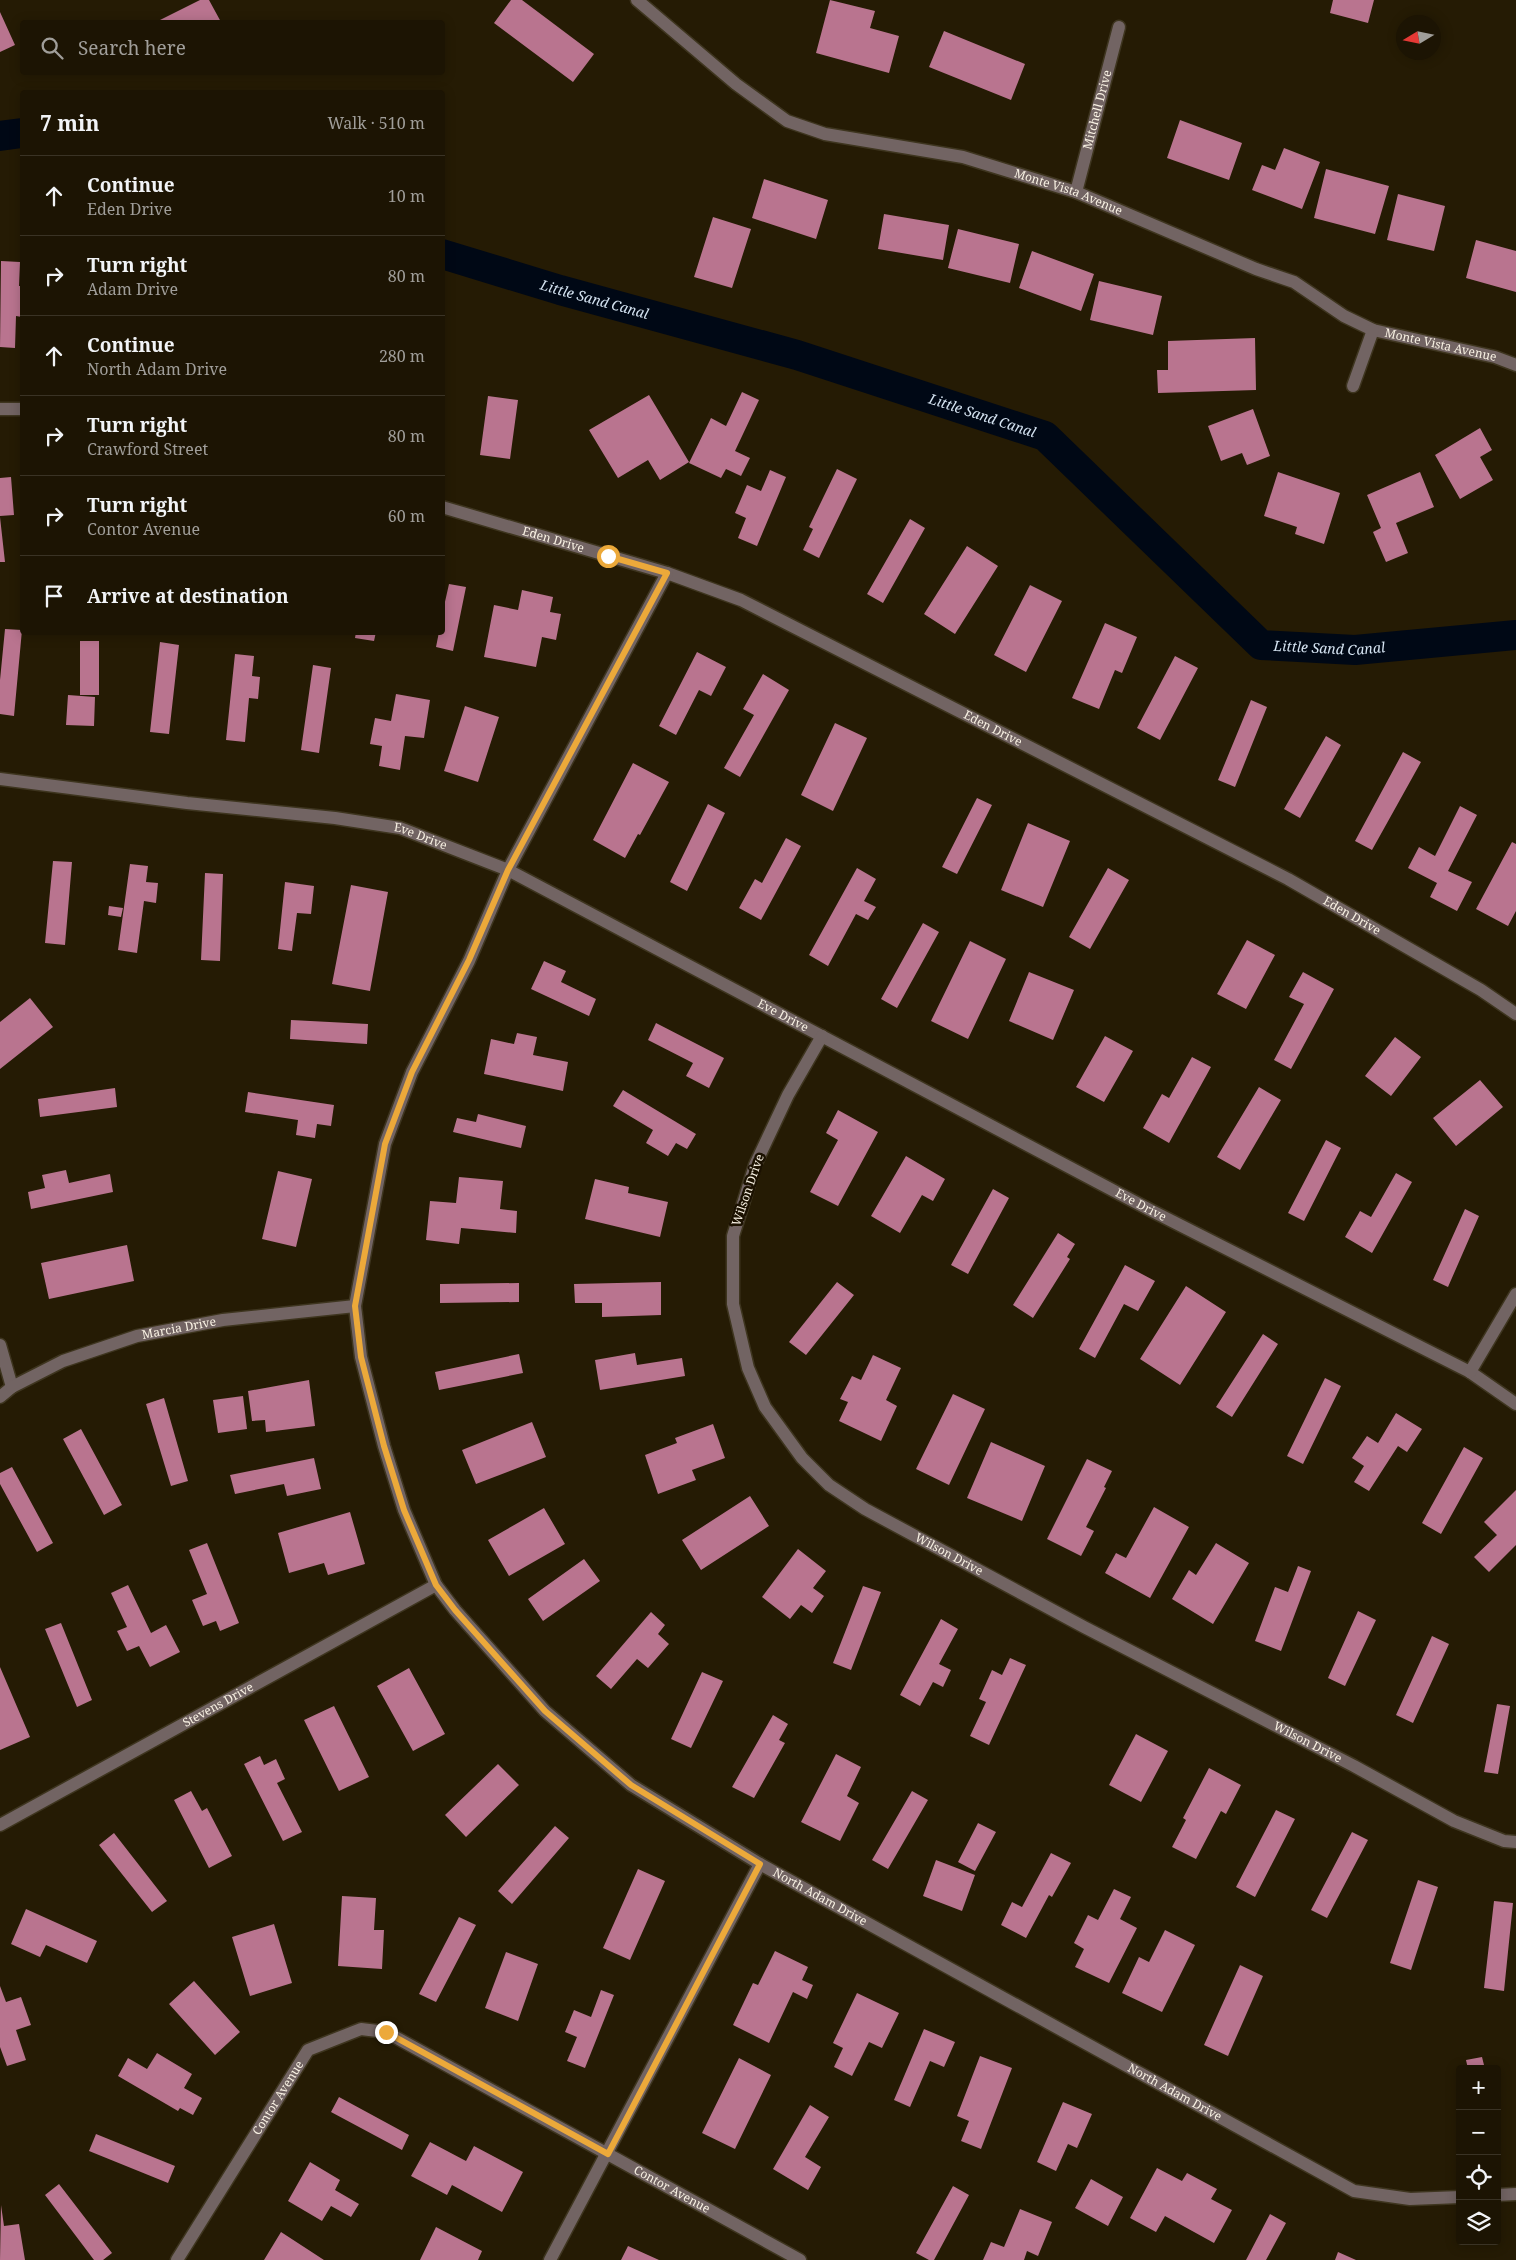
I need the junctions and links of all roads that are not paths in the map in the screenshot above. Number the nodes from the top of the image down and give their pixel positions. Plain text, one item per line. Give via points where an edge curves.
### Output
1 (637, 0) edge
2 (1119, 27) dead end
3 (1076, 192) junction
4 (1373, 330) junction
5 (1516, 365) edge
6 (1353, 386) dead end
7 (0, 409) edge
8 (20, 409) edge
9 (445, 508) edge
10 (667, 573) junction
11 (0, 779) edge
12 (508, 870) junction
13 (1516, 1014) edge
14 (822, 1036) junction
15 (1516, 1294) edge
16 (355, 1306) junction
17 (0, 1345) edge
18 (1470, 1372) junction
19 (12, 1387) junction
20 (0, 1396) edge
21 (1516, 1404) edge
22 (436, 1585) junction
23 (0, 1825) edge
24 (1516, 1842) edge
25 (760, 1864) junction
26 (608, 2154) junction
27 (1516, 2194) edge
28 (1501, 2195) edge
29 (1456, 2197) edge
30 (177, 2260) edge
31 (550, 2260) edge
32 (800, 2260) edge

1 - 3 street, Monte Vista Avenue via 736,84 787,121 825,134 963,157
2 - 3 street, Mitchell Drive
3 - 4 street, Monte Vista Avenue via 1294,282 1344,316
4 - 5 street, Monte Vista Avenue via 1495,357
4 - 6 street
7 - 8 street
9 - 10 street, Eden Drive
10 - 12 street, North Adam Drive
10 - 13 street, Eden Drive via 741,600 1288,879 1481,990
11 - 12 street, Eve Drive via 400,828
12 - 14 street, Eve Drive
12 - 16 street, North Adam Drive via 469,960 412,1072 385,1144
14 - 18 street, Eve Drive via 1152,1211
14 - 24 street, Wilson Drive via 788,1095 755,1165 733,1236 733,1304 748,1368 765,1407 802,1458 828,1485 866,1509 1075,1623 1454,1821 1504,1841
15 - 18 street
16 - 19 street, Marcia Drive via 223,1320 137,1336 63,1361
16 - 22 street, North Adam Drive via 361,1357 384,1446 404,1510
17 - 19 street
18 - 21 street, Eve Drive
19 - 20 street, Marcia Drive
22 - 23 street, Stevens Drive
22 - 25 street, North Adam Drive via 545,1711 631,1785
25 - 26 street
25 - 29 street, North Adam Drive via 1354,2191 1410,2199
26 - 30 street, Contor Avenue via 386,2032 361,2030 308,2050
26 - 31 street
26 - 32 street, Contor Avenue
27 - 28 street

